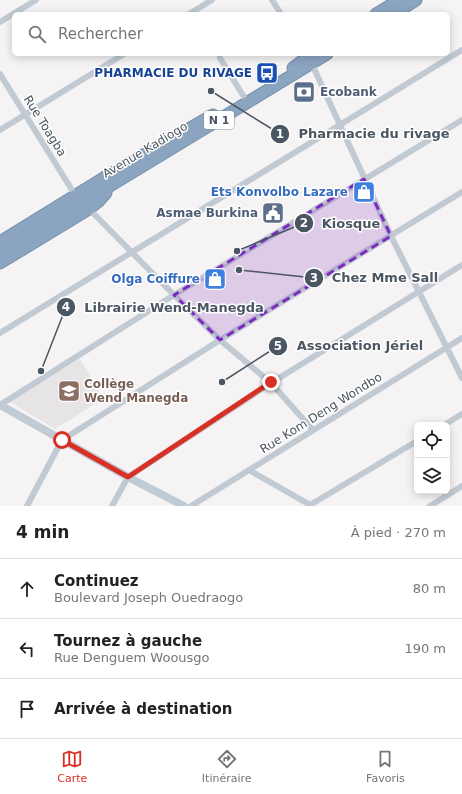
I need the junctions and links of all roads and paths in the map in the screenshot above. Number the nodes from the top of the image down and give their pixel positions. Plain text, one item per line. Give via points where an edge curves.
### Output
1 (36, 0) edge
2 (212, 0) edge
3 (272, 0) edge
4 (399, 0) edge
5 (416, 0) edge
6 (16, 12) edge
7 (193, 12) edge
8 (280, 12) edge
9 (379, 12) edge
10 (397, 12) edge
11 (12, 15) edge
12 (0, 22) edge
13 (462, 50) edge
14 (121, 56) edge
15 (309, 57) edge
16 (220, 58) dead end
17 (0, 74) edge
18 (244, 97) junction
19 (25, 114) junction
20 (462, 120) edge
21 (340, 125) junction
22 (0, 130) edge
23 (364, 178) junction
24 (106, 183) junction
25 (462, 192) edge
26 (78, 200) junction
27 (0, 234) edge
28 (391, 236) junction
29 (0, 242) edge
30 (0, 251) edge
31 (132, 252) junction
32 (0, 263) edge
33 (462, 265) edge
34 (419, 290) junction
35 (174, 295) junction
36 (0, 333) edge
37 (462, 338) edge
38 (220, 340) junction
39 (448, 347) junction
40 (462, 378) edge
41 (271, 382) junction
42 (0, 405) edge
43 (462, 414) edge
44 (449, 422) edge
45 (313, 430) junction
46 (62, 440) junction
47 (414, 443) edge
48 (248, 470) junction
49 (128, 477) junction
50 (462, 486) edge
51 (311, 505) edge
52 (27, 506) edge
53 (112, 506) edge
54 (184, 506) edge
55 (191, 506) edge
56 (430, 506) edge

1 - 6 street
2 - 7 street
3 - 8 street
4 - 9 highway
5 - 10 highway
11 - 12 street
13 - 21 street
14 - 19 street
15 - 18 highway, Avenue Kadiogo / N 1 via 277,80
15 - 21 street
15 - 24 highway, Avenue Kadiogo / N 1
16 - 18 street
17 - 19 street, Rue Toagba
18 - 24 highway, Avenue Kadiogo / N 1
19 - 22 street
19 - 26 street, Rue Toagba
20 - 23 street
21 - 23 street
21 - 31 street
23 - 28 street
23 - 35 street
24 - 26 highway, Avenue Kadiogo / N 1
24 - 26 highway, N 1 via 99,201
25 - 28 street
26 - 27 highway, N 1
26 - 29 highway, N 1
26 - 30 highway, N 1
26 - 31 street, Rue Toagba
26 - 32 highway, N 1
28 - 34 street
28 - 38 street
31 - 35 street, Rue Toagba
31 - 36 street
33 - 34 street
34 - 39 street
34 - 41 street
35 - 38 street, Rue Toagba
35 - 42 street
37 - 39 street, Rue Kom Deng Wondbo
38 - 41 street, Rue Toagba
38 - 46 street
39 - 40 street
39 - 45 street, Rue Kom Deng Wondbo
41 - 45 street, Rue Toagba
41 - 49 street
42 - 46 street
43 - 44 street
45 - 48 street, Rue Kom Deng Wondbo
46 - 49 street
46 - 52 street
47 - 51 street
48 - 51 street
48 - 55 street, Rue Kom Deng Wondbo
49 - 53 street
49 - 54 street
50 - 56 street

